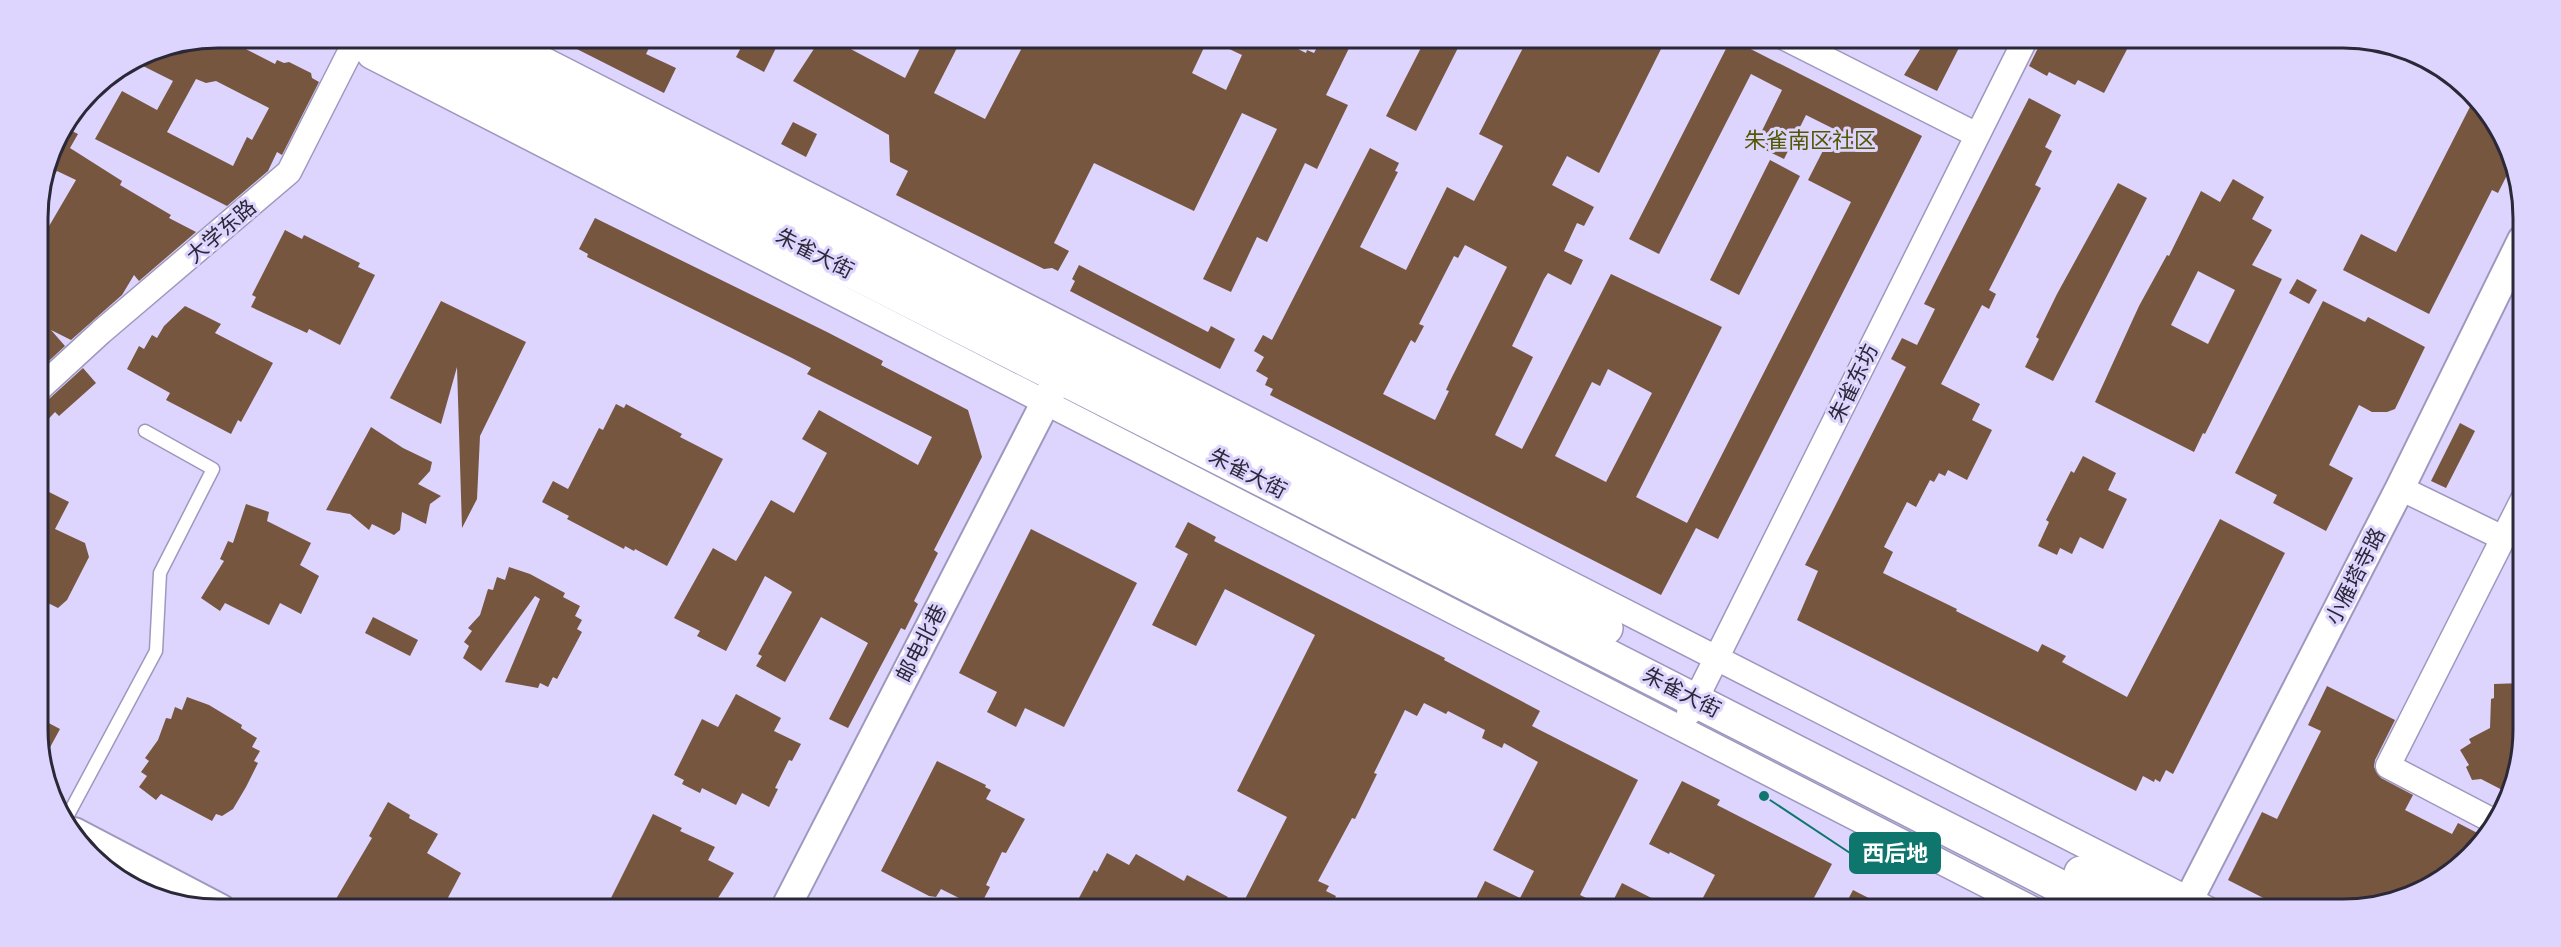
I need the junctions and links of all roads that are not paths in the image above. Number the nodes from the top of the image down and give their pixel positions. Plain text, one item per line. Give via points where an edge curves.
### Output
1 (352, 48) edge
2 (364, 48) edge
3 (411, 48) edge
4 (469, 48) edge
5 (521, 48) edge
6 (1805, 48) edge
7 (2021, 48) edge
8 (1977, 135) junction
9 (2513, 258) edge
10 (48, 381) edge
11 (1052, 390) junction
12 (145, 431) dead end
13 (2400, 488) junction
14 (2513, 518) edge
15 (2503, 538) junction
16 (1706, 679) junction
17 (1681, 729) junction
18 (70, 811) edge
19 (2487, 818) edge
20 (89, 840) edge
21 (200, 898) edge
22 (790, 899) edge
23 (2013, 899) edge
24 (2087, 899) edge
25 (2133, 899) edge
26 (2179, 899) edge
27 (2197, 899) edge

1 - 10 street, 大学东路 via 289,172
2 - 11 street via 370,56
3 - 11 main road, 朱雀大街
4 - 16 main road, 朱雀大街
5 - 16 street
6 - 8 street
7 - 8 street, 朱雀东坊
8 - 16 street, 朱雀东坊
9 - 13 street, 小雁塔寺路
11 - 16 main road, 朱雀大街
11 - 17 street
11 - 22 street, 邮电北巷
12 - 18 lane via 213,469 160,573 156,651
13 - 15 street
13 - 27 street, 小雁塔寺路
14 - 15 street
15 - 19 street via 2388,766
16 - 17 street, 朱雀东坊
16 - 24 main road, 朱雀大街
16 - 25 main road, 朱雀大街
16 - 26 street
17 - 23 street
20 - 21 street

